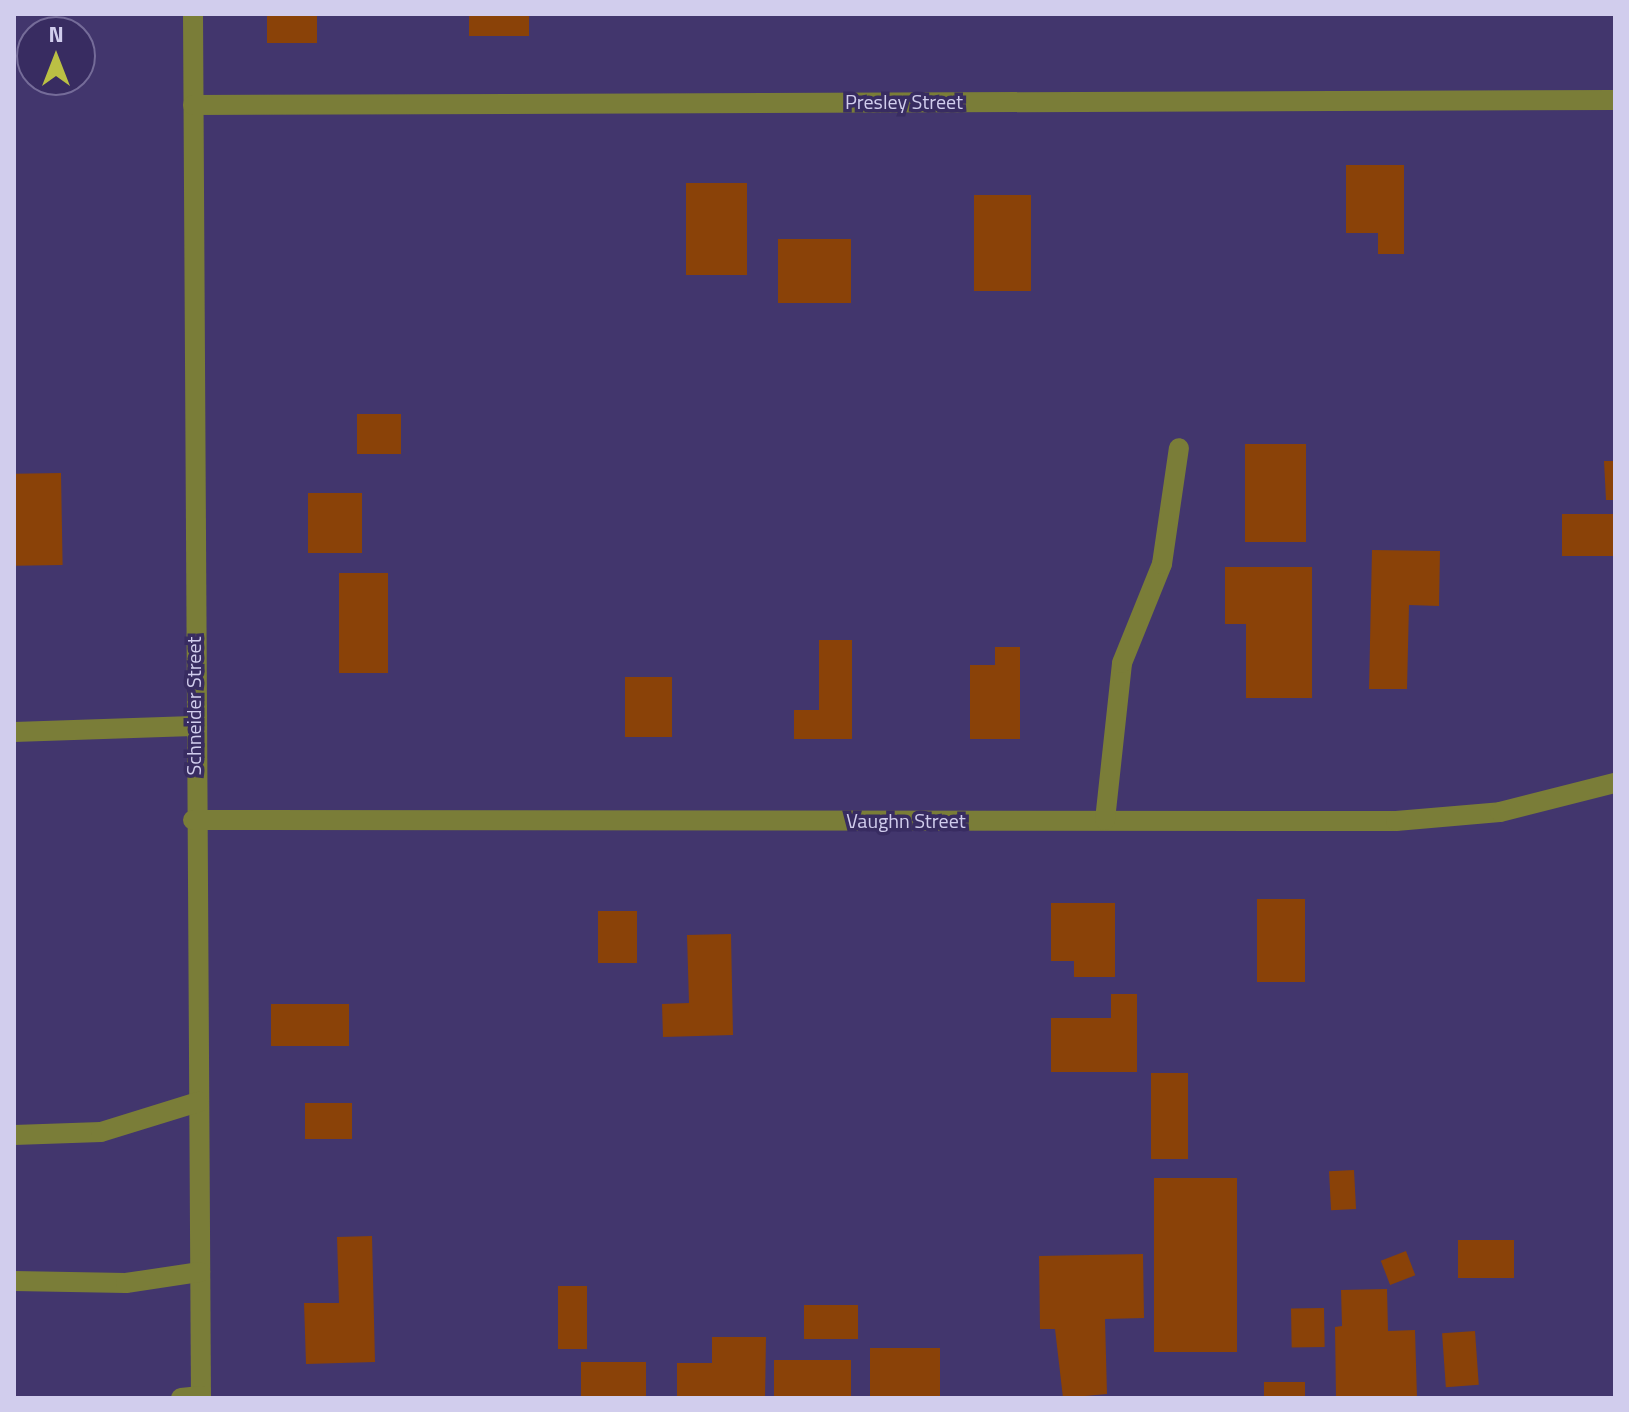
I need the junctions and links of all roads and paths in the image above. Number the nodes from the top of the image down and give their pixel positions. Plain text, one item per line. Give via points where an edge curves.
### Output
1 (193, 14) edge
2 (1615, 100) edge
3 (193, 105) junction
4 (1179, 448) dead end
5 (193, 726) junction
6 (14, 732) edge
7 (1615, 783) edge
8 (193, 820) junction
9 (1105, 820) junction
10 (198, 1102) junction
11 (14, 1135) edge
12 (200, 1272) junction
13 (14, 1281) edge
14 (194, 1397) edge

1 - 3 street, Schneider Street
2 - 3 street, Presley Street
3 - 5 street, Schneider Street
4 - 9 street via 1162,564 1122,663
5 - 6 street
5 - 8 street, Schneider Street
7 - 9 street, Vaughn Street via 1500,812 1396,821
8 - 9 street, Vaughn Street
8 - 10 street, Schneider Street
10 - 11 street via 101,1132
10 - 12 street, Schneider Street
12 - 13 street via 126,1283
12 - 14 street, Schneider Street

